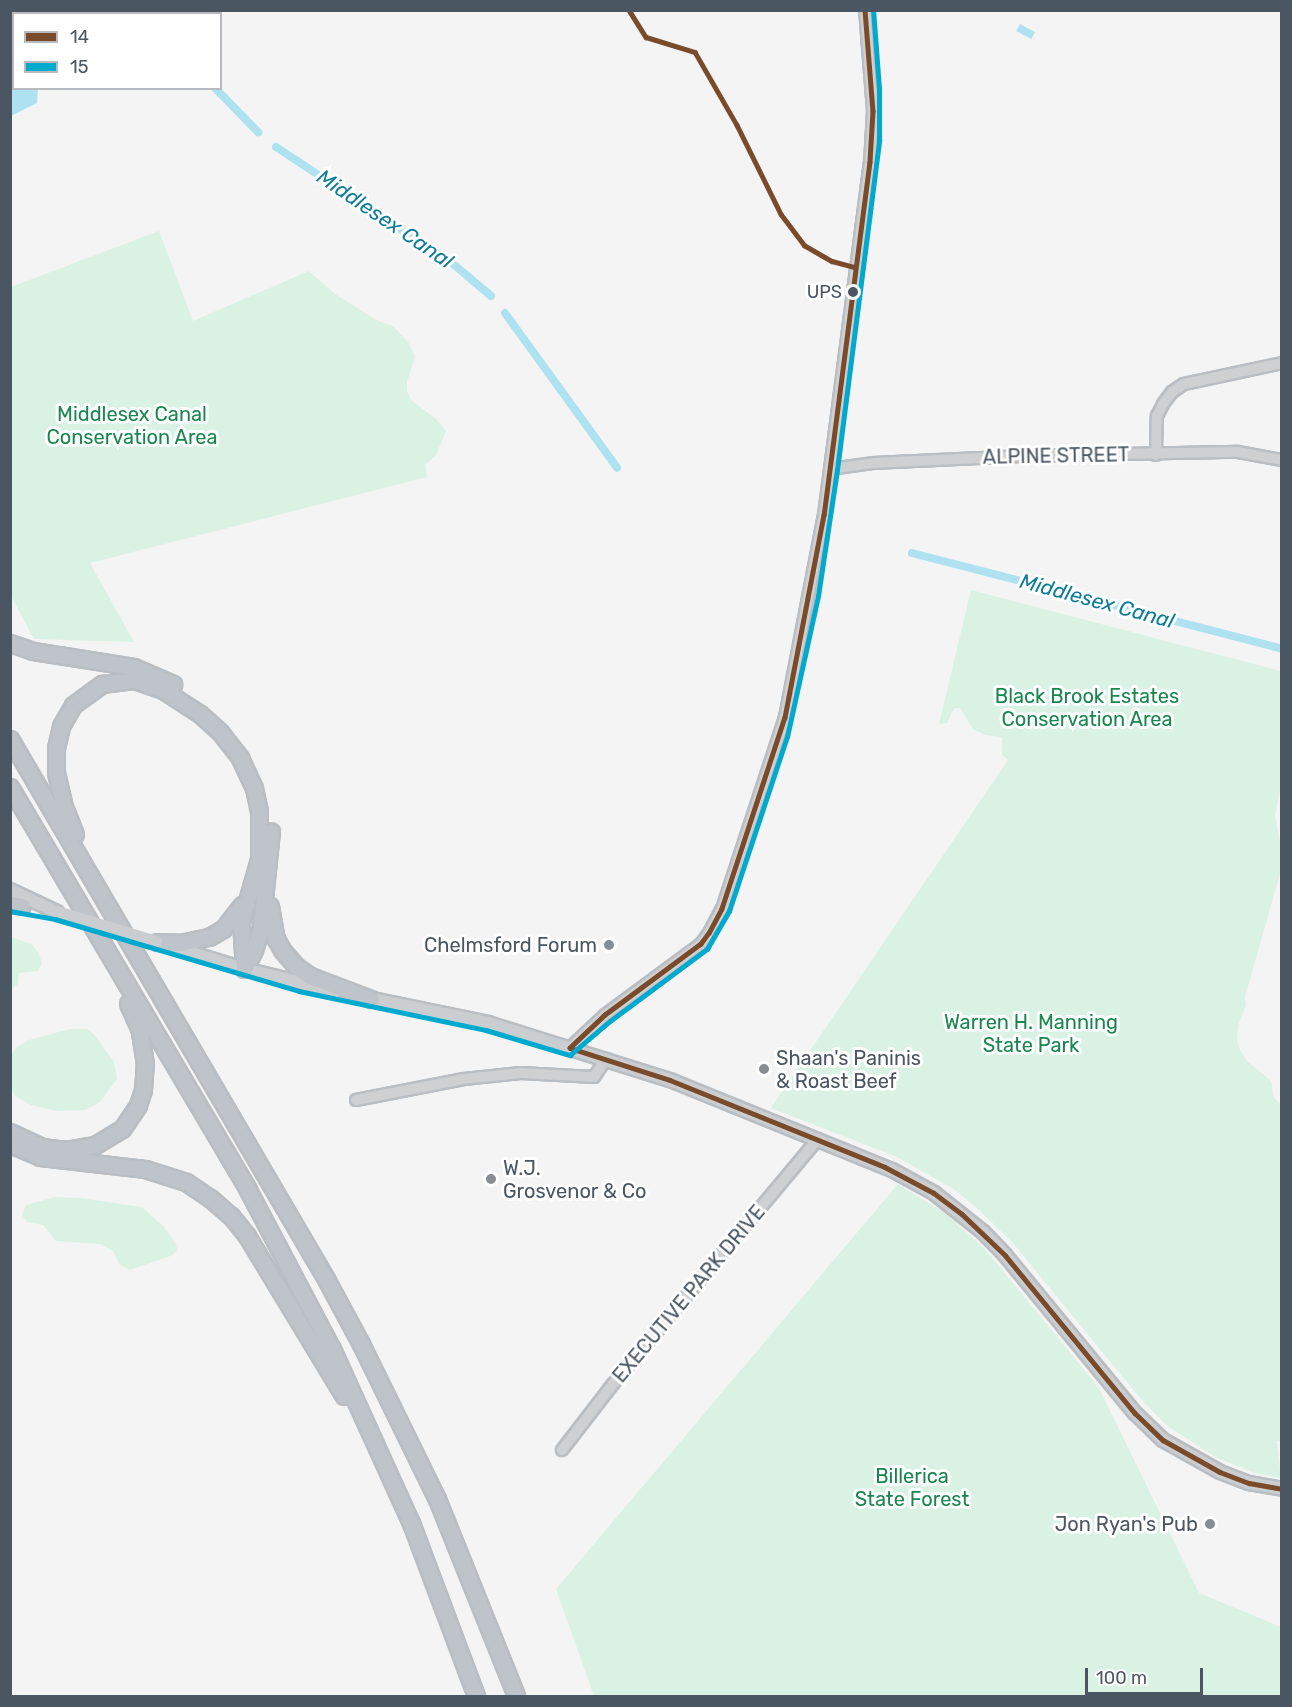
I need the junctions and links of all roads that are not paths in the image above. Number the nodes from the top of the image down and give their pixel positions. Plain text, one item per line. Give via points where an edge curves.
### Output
1 (865, 10) edge
2 (1281, 363) edge
3 (1156, 455) junction
4 (1281, 460) edge
5 (831, 469) junction
6 (10, 643) edge
7 (10, 739) edge
8 (10, 787) edge
9 (96, 884) junction
10 (267, 885) junction
11 (10, 890) edge
12 (247, 898) junction
13 (14, 904) edge
14 (57, 912) junction
15 (157, 942) junction
16 (102, 943) junction
17 (244, 969) junction
18 (371, 999) junction
19 (570, 1048) junction
20 (606, 1059) junction
21 (356, 1100) dead end
22 (10, 1132) edge
23 (818, 1140) junction
24 (10, 1144) edge
25 (562, 1450) dead end
26 (381, 1456) junction
27 (1281, 1489) edge
28 (476, 1696) edge
29 (516, 1696) edge

1 - 5 street via 872,139
2 - 3 street via 1184,384 1172,392 1158,417
3 - 4 street, ALPINE STREET via 1238,452
3 - 5 street, ALPINE STREET via 914,460
5 - 19 street via 811,595 785,717 722,909 701,944 605,1015
6 - 10 highway via 33,651 145,670 188,694 225,724 253,761 268,802 271,836
7 - 9 highway
8 - 16 highway
9 - 12 highway via 64,807 56,773 56,748 61,726 73,705 102,684 134,680 163,690 200,714 230,743 244,765 254,788 261,829 258,865
9 - 29 highway via 326,1279 371,1364 437,1499
10 - 17 highway via 261,928
10 - 18 highway via 274,930 288,958 310,976
11 - 14 main road
12 - 15 highway via 229,923 214,935 189,942
12 - 17 highway via 241,929
13 - 14 main road
14 - 15 main road, bridge
15 - 17 main road
16 - 22 highway via 143,1045 138,1105 117,1133 86,1148 42,1147
16 - 26 highway via 278,1246
17 - 18 main road
18 - 19 main road via 488,1023
19 - 20 main road
20 - 21 street via 594,1077 521,1073 464,1079
20 - 23 main road via 670,1080
23 - 25 street, EXECUTIVE PARK DRIVE via 612,1384
23 - 27 main road via 892,1170 962,1214 1005,1255 1135,1413 1164,1440 1220,1472
24 - 26 highway via 40,1157 159,1172 186,1182 220,1206 247,1236
26 - 28 highway

